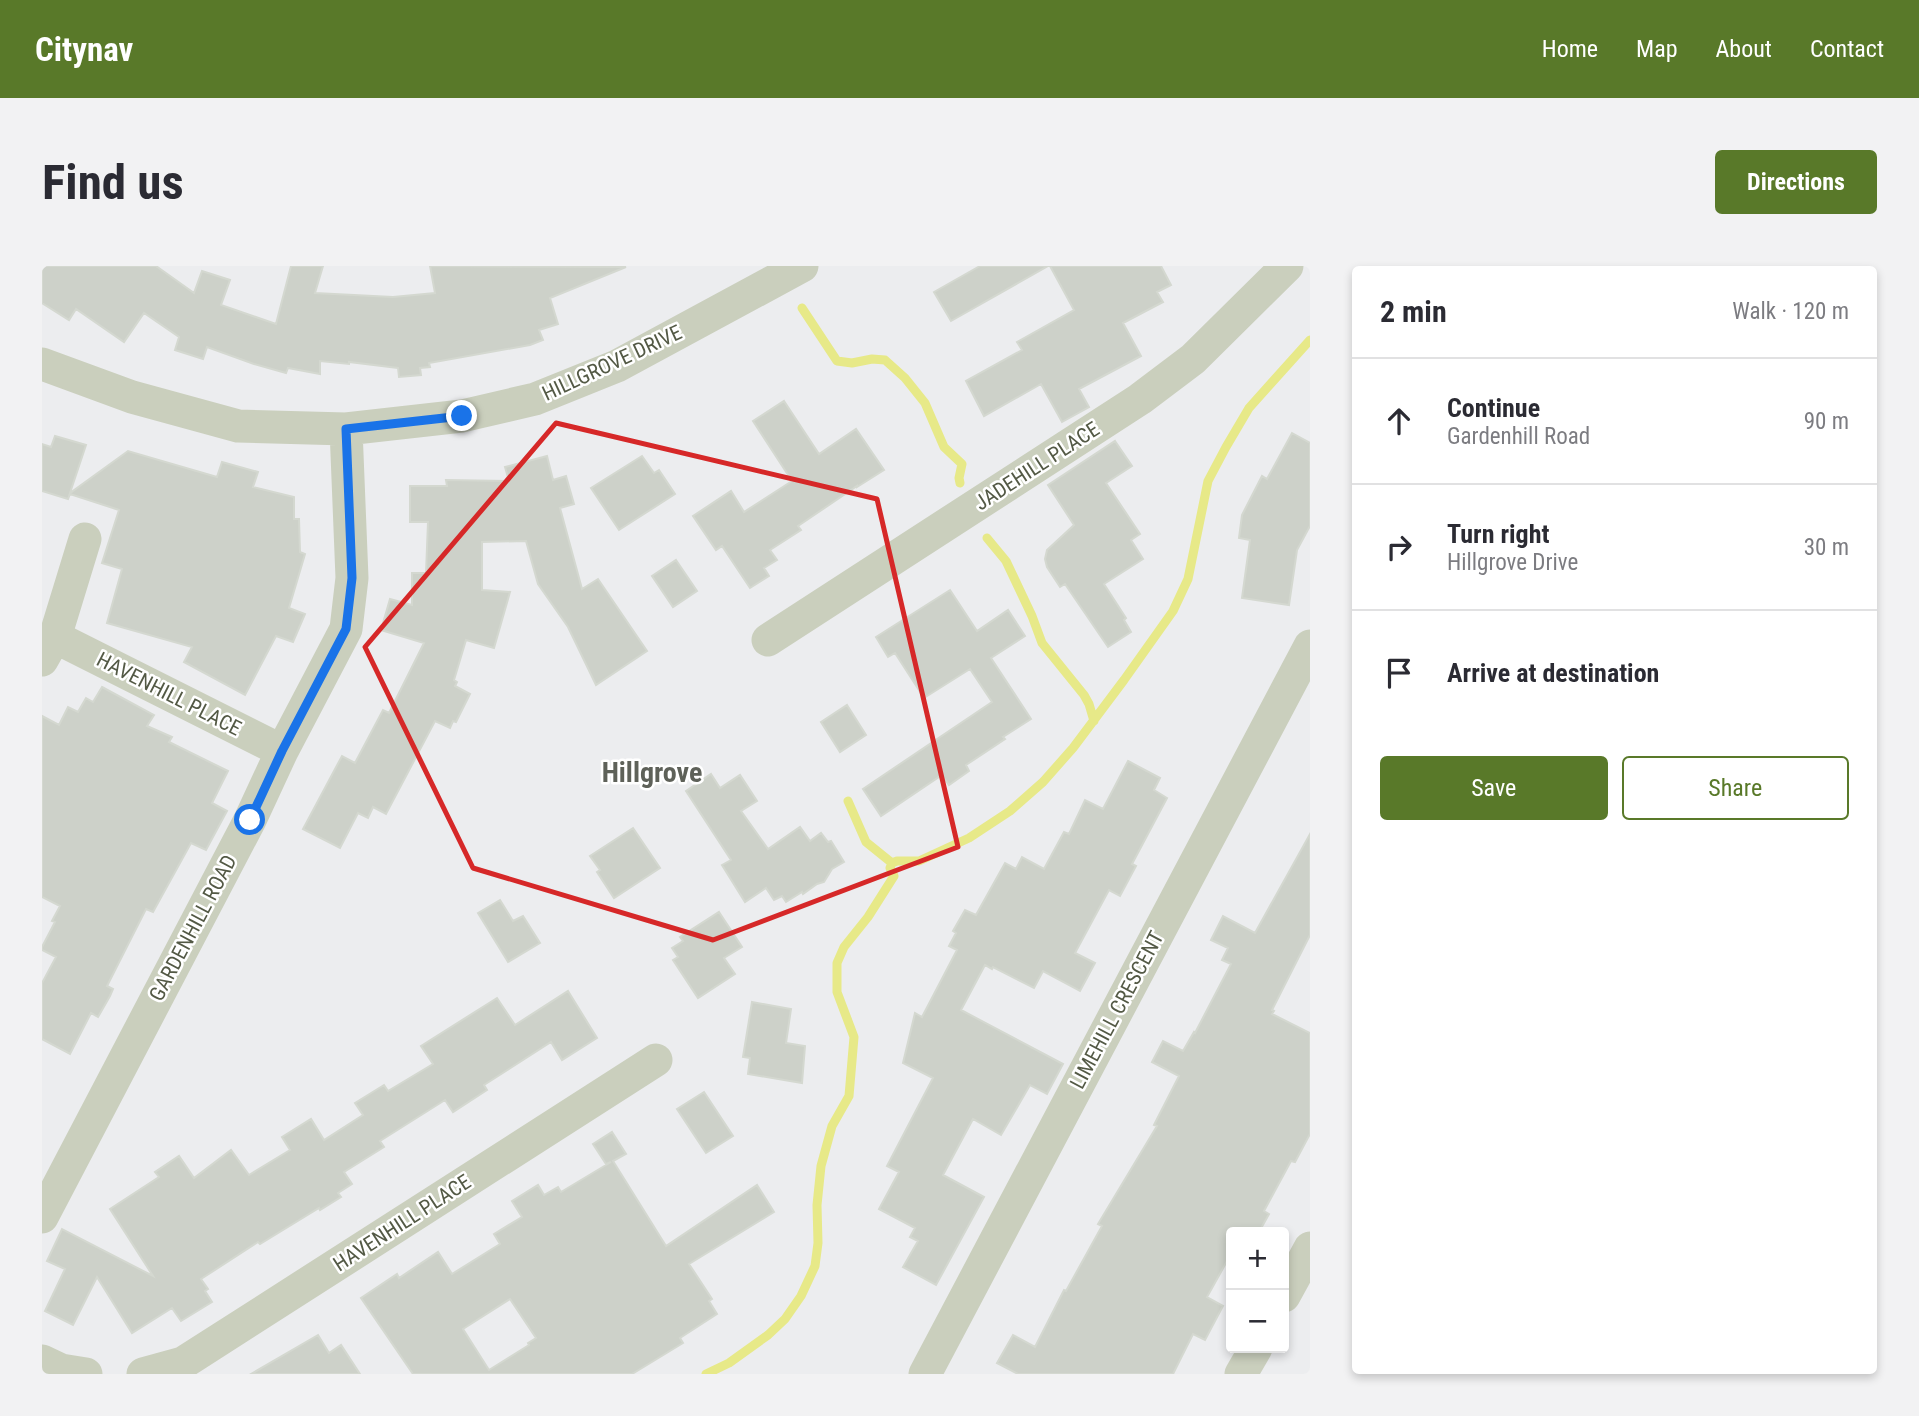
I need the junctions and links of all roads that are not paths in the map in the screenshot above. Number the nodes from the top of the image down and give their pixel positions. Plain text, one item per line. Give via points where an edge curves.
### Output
1 (802, 266) edge
2 (1287, 266) edge
3 (42, 364) edge
4 (346, 429) junction
5 (85, 539) dead end
6 (768, 640) dead end
7 (1310, 646) edge
8 (48, 648) edge
9 (282, 751) junction
10 (656, 1060) dead end
11 (42, 1217) edge
12 (1310, 1248) edge
13 (1287, 1290) edge
14 (1253, 1353) edge
15 (42, 1360) edge
16 (86, 1374) edge
17 (143, 1374) edge
18 (925, 1374) edge
19 (1241, 1374) edge

1 - 4 street, HILLGROVE DRIVE via 617,366 535,399 462,416
2 - 6 street, JADEHILL PLACE via 1193,359 1140,399
3 - 4 street, HILLGROVE DRIVE via 132,397 238,426
4 - 9 street, GARDENHILL ROAD via 352,578 346,629
5 - 8 street, HAVENHILL PLACE
7 - 18 street, LIMEHILL CRESCENT
8 - 9 street, HAVENHILL PLACE
9 - 11 street, GARDENHILL ROAD
10 - 17 street, HAVENHILL PLACE via 183,1363
12 - 13 street
14 - 19 street
15 - 16 street via 61,1370

